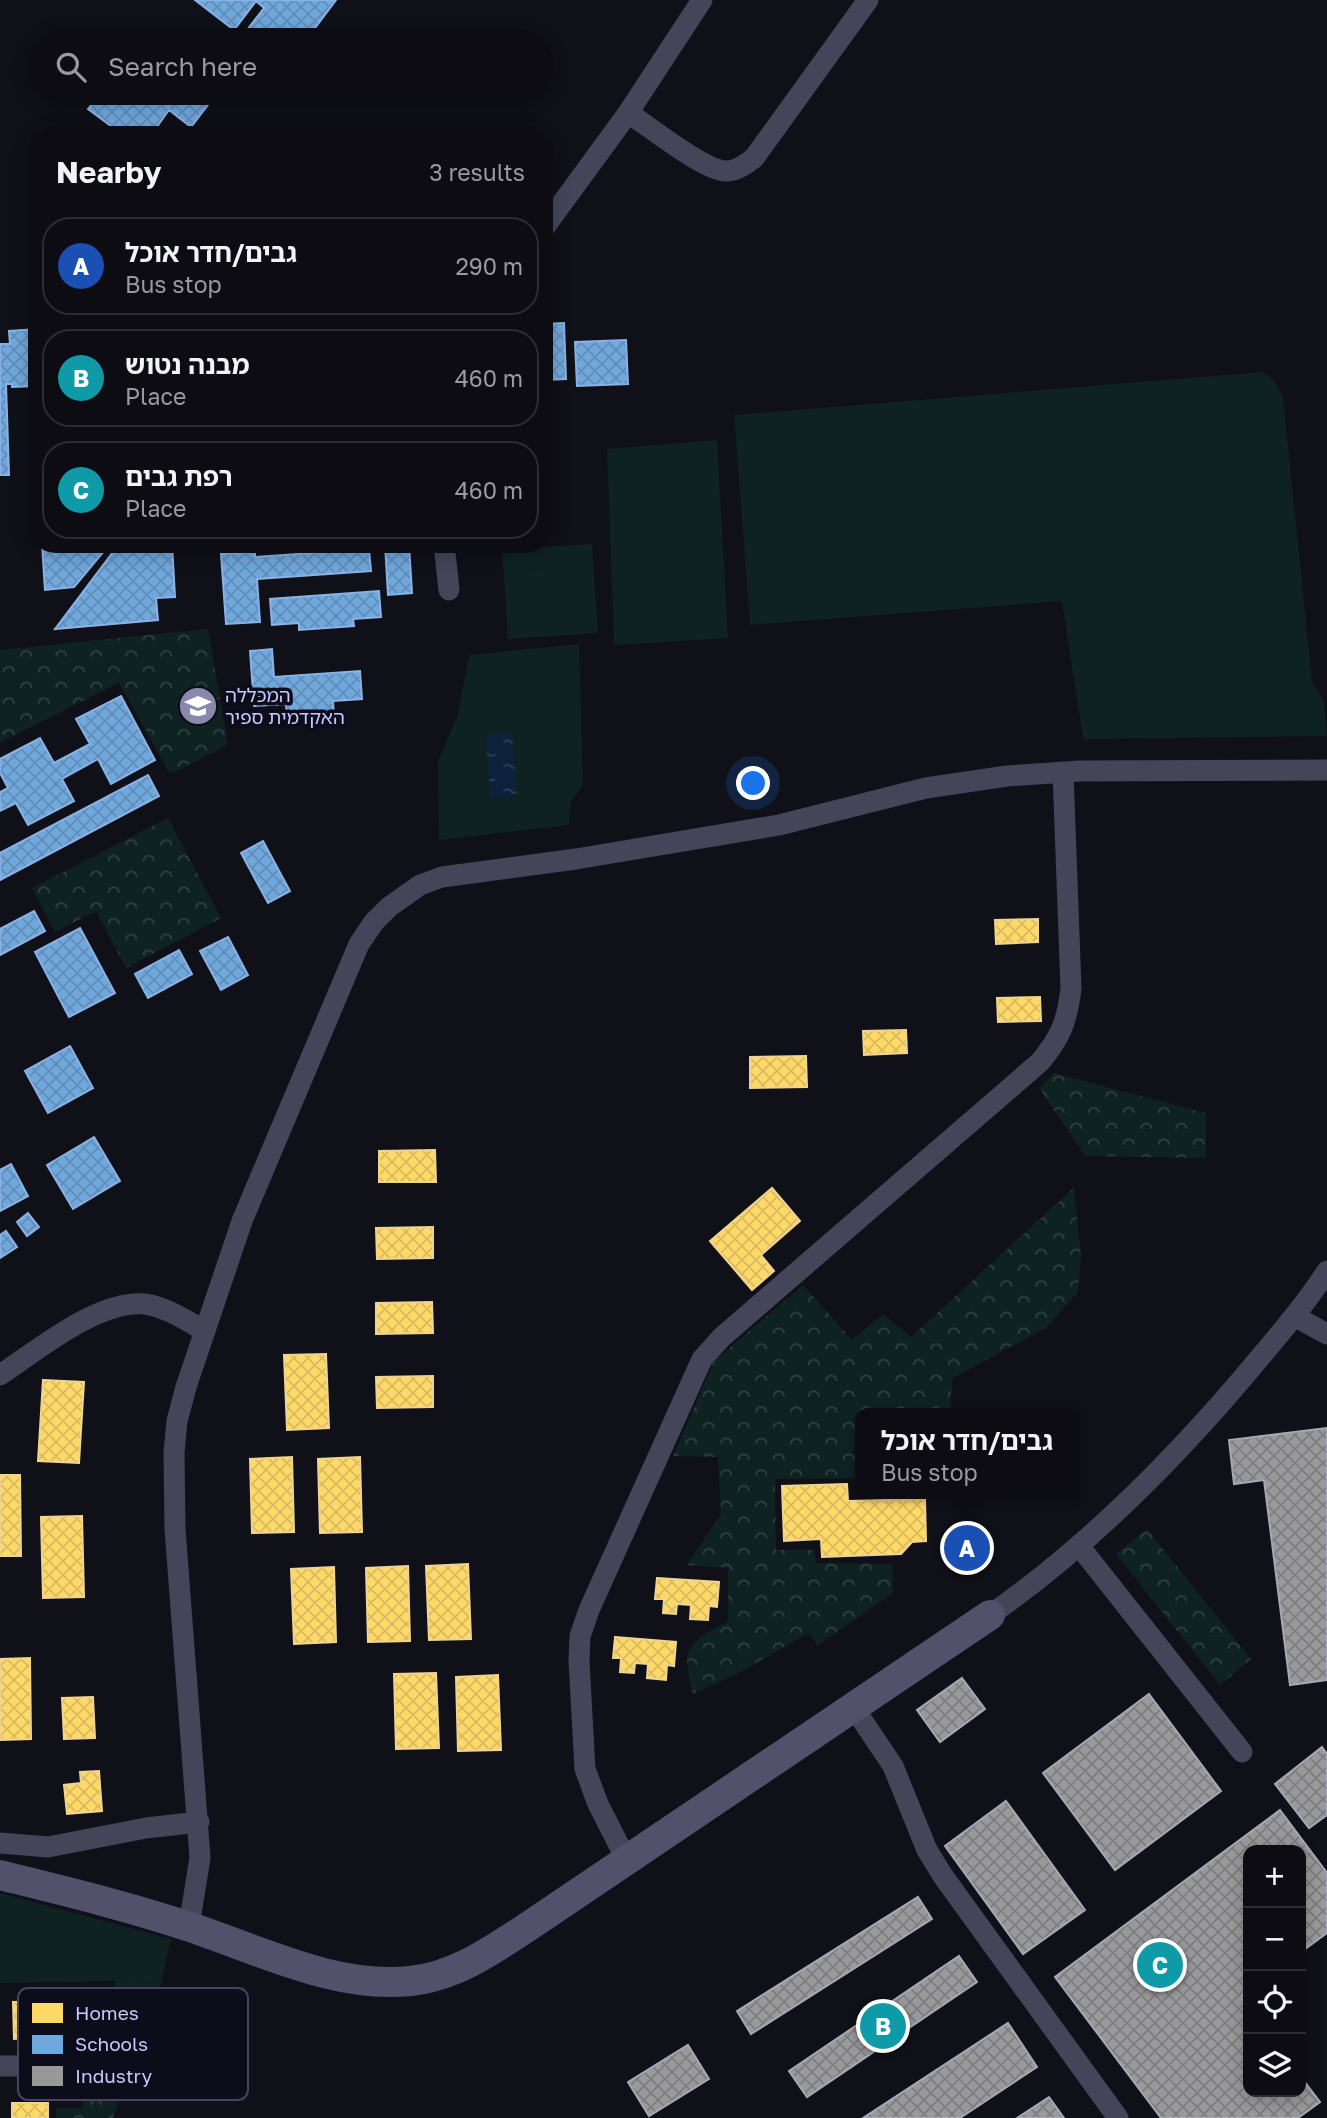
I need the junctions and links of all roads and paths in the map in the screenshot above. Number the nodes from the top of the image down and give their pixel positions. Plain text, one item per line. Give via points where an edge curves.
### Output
1 (702, 0) edge
2 (869, 0) edge
3 (628, 113) junction
4 (553, 216) edge
5 (445, 553) edge
6 (449, 590) dead end
7 (1327, 770) edge
8 (1063, 772) junction
9 (1327, 1271) edge
10 (1294, 1316) junction
11 (205, 1331) junction
12 (1327, 1334) edge
13 (0, 1375) edge
14 (1080, 1547) junction
15 (990, 1615) joint
16 (854, 1708) junction
17 (1242, 1752) dead end
18 (199, 1822) junction
19 (0, 1843) edge
20 (627, 1861) junction
21 (0, 1875) edge
22 (189, 1926) junction
23 (0, 2066) edge
24 (18, 2066) edge
25 (1118, 2118) edge

1 - 3 street
2 - 3 street via 743,167 710,168
3 - 4 street
5 - 6 street
7 - 8 street
8 - 11 street via 938,786 779,825 442,877 403,895 374,922 359,944 242,1221
8 - 20 street via 1071,989 1067,1018 1056,1043 1040,1062 722,1336 702,1359 589,1610 580,1636 579,1661 585,1769
9 - 10 street
10 - 12 street
10 - 14 street via 1177,1452
11 - 13 street via 146,1304 113,1307
11 - 18 street via 177,1421 173,1489
14 - 15 street
14 - 17 street
15 - 16 street
16 - 20 street
16 - 25 street via 893,1766 927,1850 943,1876
18 - 19 street via 70,1845
18 - 22 street via 200,1858
20 - 22 street via 471,1962 412,1981 376,1983 330,1975
21 - 22 street
23 - 24 street

